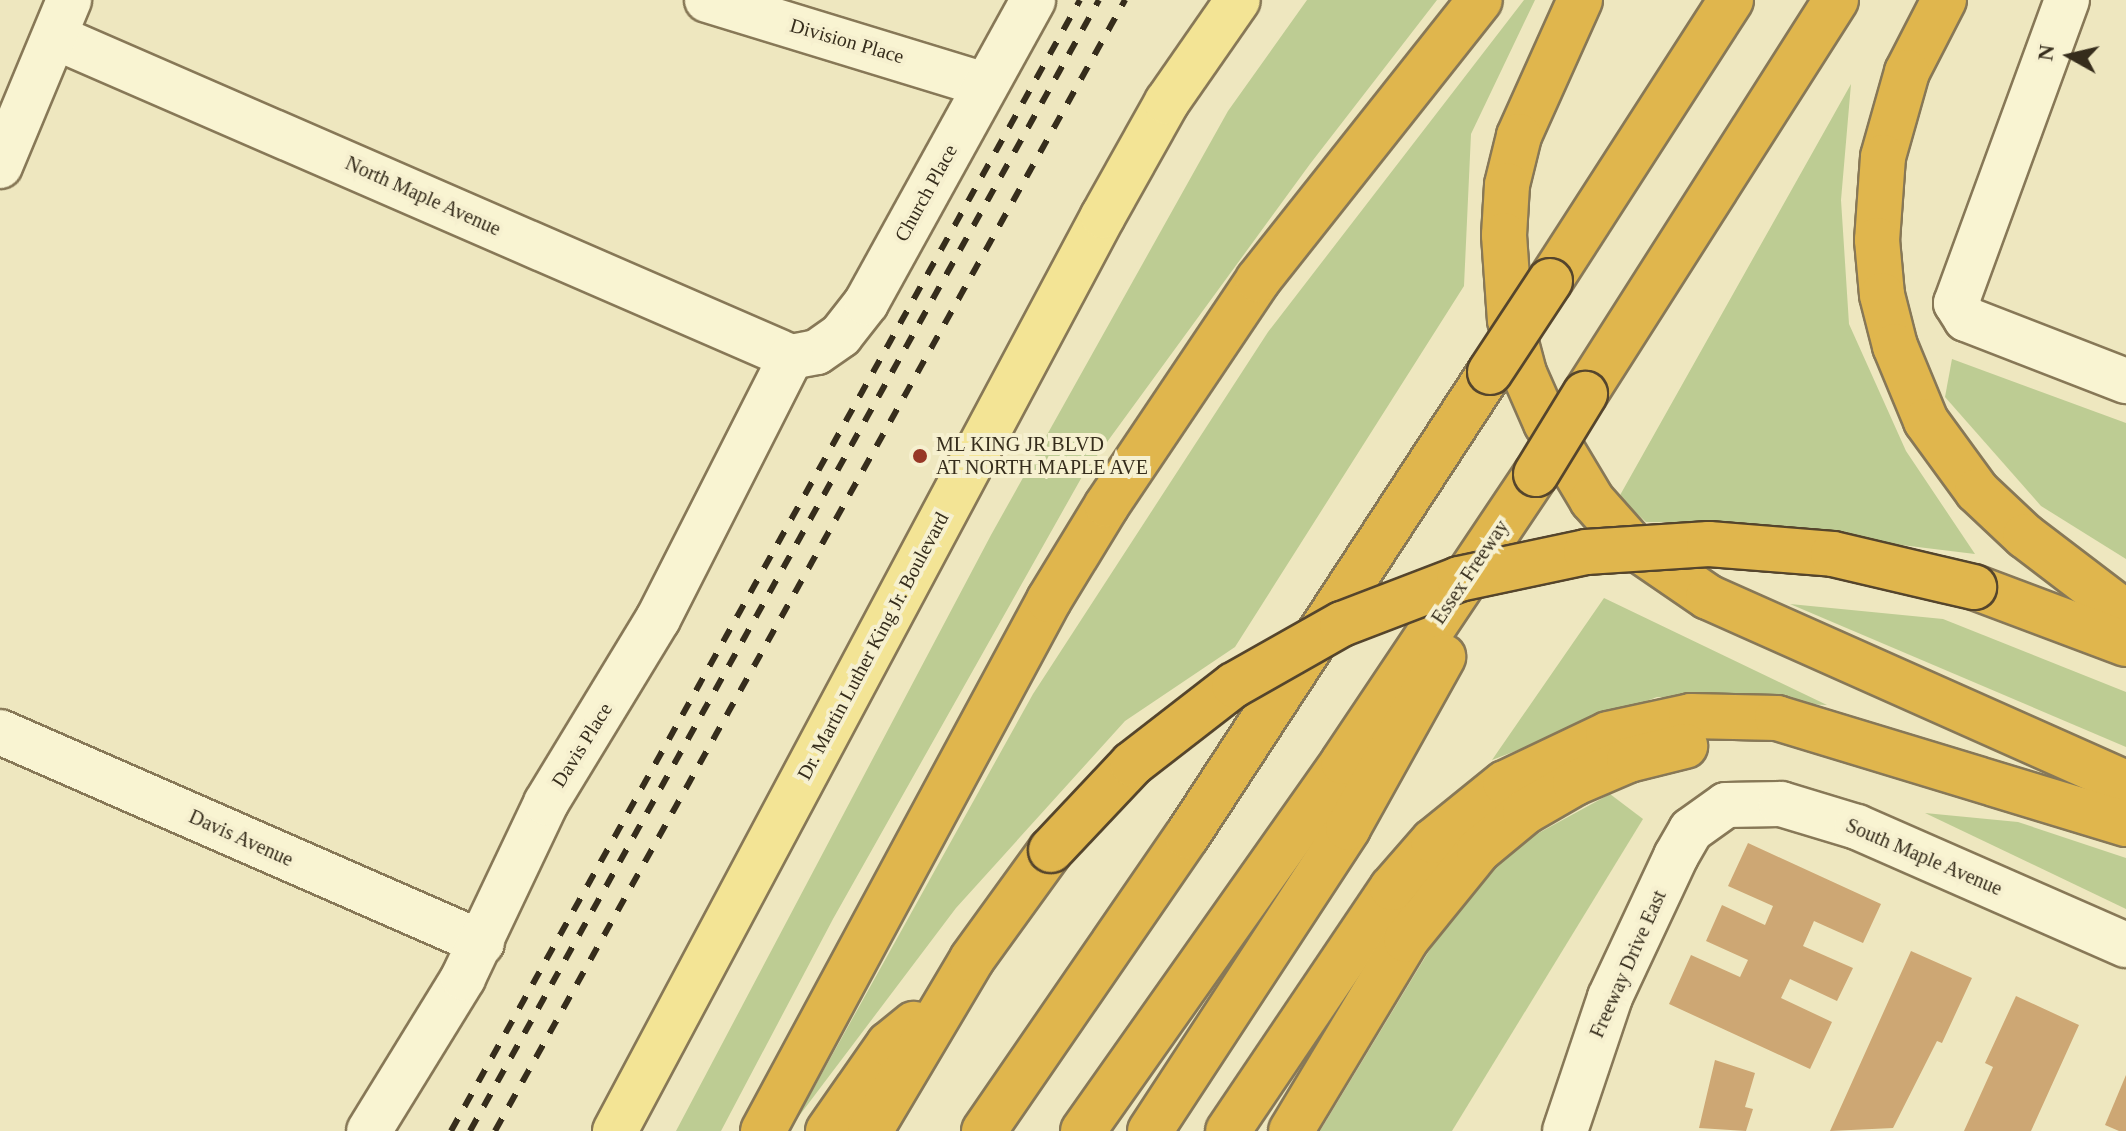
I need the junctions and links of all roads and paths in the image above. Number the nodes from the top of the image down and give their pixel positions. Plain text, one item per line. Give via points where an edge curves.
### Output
1 (707, 0) edge
2 (1033, 0) edge
3 (1238, 0) edge
4 (1480, 0) edge
5 (1580, 0) edge
6 (1731, 0) edge
7 (1836, 0) edge
8 (1944, 0) edge
9 (2067, 0) edge
10 (62, 18) edge
11 (985, 85) junction
12 (0, 166) edge
13 (791, 357) junction
14 (2126, 380) edge
15 (1536, 474) junction
16 (2126, 613) edge
17 (2126, 644) edge
18 (0, 732) edge
19 (1890, 749) junction
20 (2126, 783) edge
21 (1715, 811) joint
22 (2126, 824) edge
23 (482, 943) junction
24 (2126, 945) edge
25 (948, 999) junction
26 (369, 1131) edge
27 (615, 1131) edge
28 (763, 1131) edge
29 (828, 1131) edge
30 (870, 1131) edge
31 (984, 1131) edge
32 (1083, 1131) edge
33 (1150, 1131) edge
34 (1228, 1131) edge
35 (1291, 1131) edge
36 (1565, 1131) edge

1 - 11 street, Division Place
2 - 11 street, Church Place
3 - 27 main road, Dr. Martin Luther King Jr. Boulevard via 1167,102 1115,193
4 - 28 highway via 1266,270 1114,494 1049,600
5 - 20 highway via 1519,136 1507,185 1504,235 1510,320 1524,373 1546,423 1592,500 1632,545 1708,597
6 - 31 highway, bridge via 1231,770
7 - 15 highway, Essex Freeway, bridge
8 - 16 highway via 1907,72 1883,157 1877,240 1882,295 1895,346 1926,421 1977,491 2025,536
9 - 14 street via 1956,303 1966,319
10 - 12 street
10 - 13 street, North Maple Avenue
11 - 13 street, Church Place via 866,303 841,335 817,352
13 - 23 street, Davis Place via 658,619 546,803
15 - 32 highway, Essex Freeway via 1343,762
15 - 33 highway via 1374,783
17 - 25 highway, bridge via 1974,587 1833,554 1709,544 1586,552 1459,579 1342,624 1234,685 1132,764 1007,905
18 - 23 street, Davis Avenue
19 - 22 highway
19 - 34 highway via 1791,721 1720,714 1622,730 1532,767 1456,819 1411,865
19 - 35 highway via 1784,737 1703,742 1602,770 1525,812 1459,870 1422,917
21 - 24 street, South Maple Avenue via 1748,802 1817,813
21 - 36 street, Freeway Drive East via 1685,840 1610,997
23 - 26 street, Davis Place
25 - 29 highway via 889,1044
25 - 30 highway

